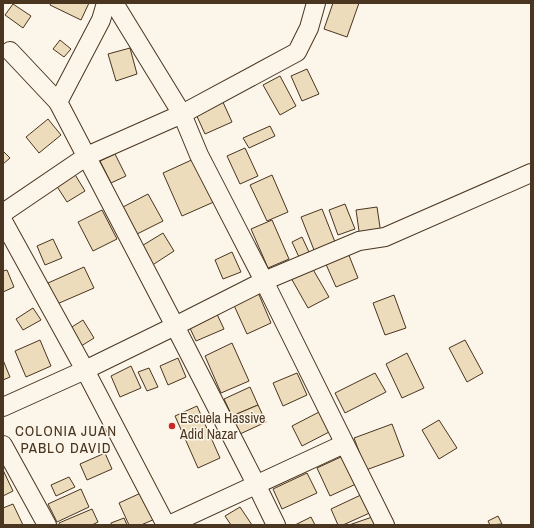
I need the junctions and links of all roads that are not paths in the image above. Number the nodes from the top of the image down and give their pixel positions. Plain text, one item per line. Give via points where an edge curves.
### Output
1 (106, 3) edge
2 (114, 3) edge
3 (316, 3) edge
4 (10, 51) dead end
5 (58, 102) junction
6 (182, 114) junction
7 (87, 156) junction
8 (531, 173) edge
9 (3, 213) edge
10 (3, 221) edge
11 (264, 281) junction
12 (175, 326) junction
13 (85, 370) junction
14 (3, 407) edge
15 (344, 444) junction
16 (3, 445) edge
17 (256, 484) junction
18 (47, 525) edge
19 (166, 525) edge
20 (169, 525) edge
21 (276, 525) edge
22 (385, 525) edge

1 - 5 street via 101,20
2 - 6 street
3 - 6 street via 309,28 297,52
4 - 5 street
5 - 7 street
6 - 7 street
6 - 11 street via 199,155
7 - 9 street
7 - 12 street
8 - 11 street via 385,237 359,241
10 - 13 street
11 - 12 street
11 - 15 street
12 - 13 street
12 - 17 street
13 - 14 street
13 - 19 street
15 - 17 street
15 - 22 street
16 - 18 street
17 - 20 street
17 - 21 street

